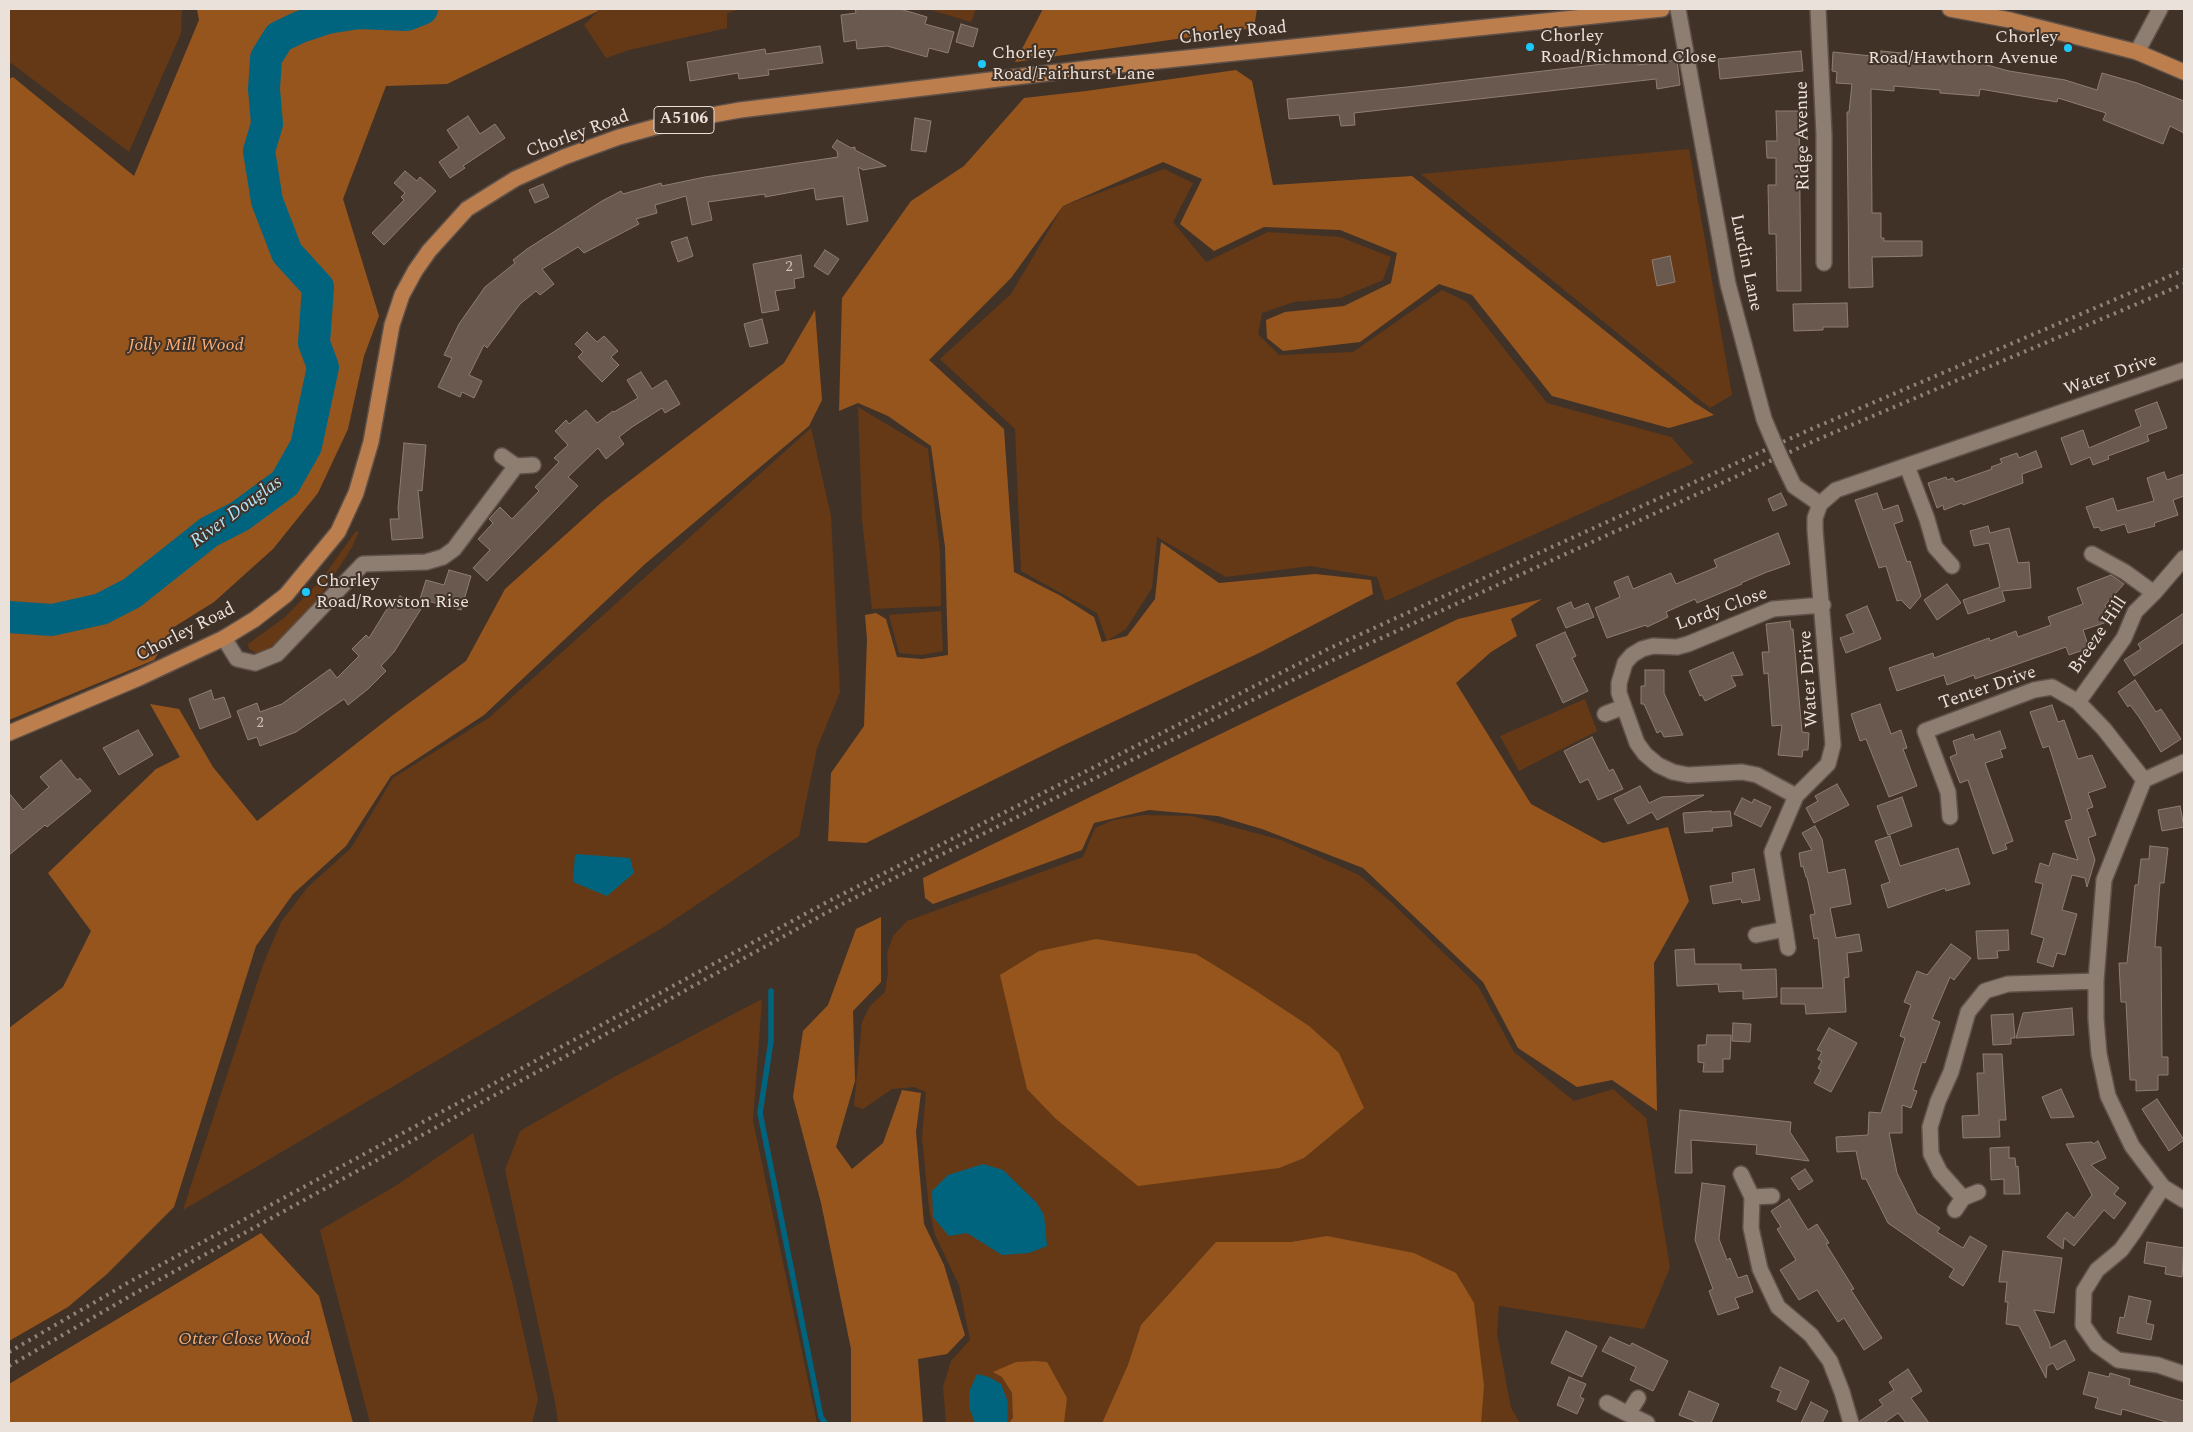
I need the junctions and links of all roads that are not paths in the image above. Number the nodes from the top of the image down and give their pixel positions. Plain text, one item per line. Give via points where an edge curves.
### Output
1 (1662, 9) edge
2 (1678, 9) edge
3 (1818, 9) edge
4 (1950, 9) edge
5 (2160, 9) edge
6 (1596, 12) edge
7 (2137, 52) junction
8 (2184, 72) edge
9 (1824, 263) dead end
10 (2184, 370) edge
11 (502, 456) dead end
12 (533, 465) dead end
13 (516, 466) junction
14 (1907, 466) junction
15 (1820, 504) junction
16 (2092, 554) dead end
17 (2184, 558) edge
18 (1952, 566) dead end
19 (2154, 594) junction
20 (1823, 605) junction
21 (224, 638) junction
22 (2078, 702) junction
23 (1624, 707) junction
24 (1604, 714) dead end
25 (9, 733) edge
26 (2184, 762) edge
27 (2144, 780) junction
28 (1796, 796) junction
29 (1950, 817) dead end
30 (1784, 930) junction
31 (1756, 934) dead end
32 (1788, 948) dead end
33 (2096, 981) junction
34 (1741, 1174) dead end
35 (2162, 1187) junction
36 (1978, 1192) dead end
37 (1772, 1196) dead end
38 (1752, 1197) junction
39 (1963, 1198) junction
40 (2184, 1200) edge
41 (1955, 1210) dead end
42 (2184, 1374) edge
43 (1638, 1398) dead end
44 (1607, 1403) dead end
45 (1628, 1414) junction
46 (1647, 1423) edge
47 (1851, 1423) edge

1 - 6 main road, Chorley Road / A5106
2 - 15 street, Lurdin Lane, bridge via 1728,284 1764,418 1794,486
3 - 9 street, Ridge Avenue via 1824,136
4 - 7 main road via 2010,20
5 - 7 street
6 - 21 main road, Chorley Road / A5106 via 740,110 673,122 619,137 516,178 466,209 429,251 402,295 392,325 371,442 356,493 338,532 286,595
7 - 8 main road
10 - 14 street, Water Drive
11 - 13 street
12 - 13 street
13 - 21 street via 454,549 443,558 426,562 363,564 277,654 255,663 237,659
14 - 15 street, Water Drive via 1836,490
14 - 18 street via 1935,547
15 - 20 street, Water Drive via 1815,530
16 - 19 street, Breeze Hill via 2125,572
17 - 19 street, Breeze Hill
19 - 22 street, Breeze Hill via 2135,612 2124,638
20 - 23 street, Lordy Close via 1773,609 1688,644 1642,649 1632,655 1620,673 1619,693
20 - 28 street, Water Drive via 1833,745 1828,764
21 - 25 main road, Chorley Road / A5106
22 - 27 street, Tenter Drive
22 - 29 street, Tenter Drive via 2052,687 2034,690 1925,731 1948,792
23 - 24 street
23 - 28 street, Lordy Close via 1637,743 1658,765 1688,774 1742,772 1757,775
26 - 27 street
27 - 33 street via 2104,880
28 - 30 street, Water Drive via 1772,852
30 - 31 street
30 - 32 street, Water Drive
33 - 35 street via 2099,1054 2108,1096 2132,1146
33 - 39 street via 2008,984 1985,991 1968,1012 1951,1072 1930,1127 1931,1154 1940,1172
34 - 38 street
35 - 40 street
35 - 42 street via 2125,1244 2097,1270 2084,1291 2083,1325 2097,1345 2118,1360 2158,1365
36 - 39 street
37 - 38 street
38 - 47 street via 1751,1228 1760,1269 1778,1307 1812,1334 1830,1361
39 - 41 street
43 - 45 street
44 - 45 street
45 - 46 street

